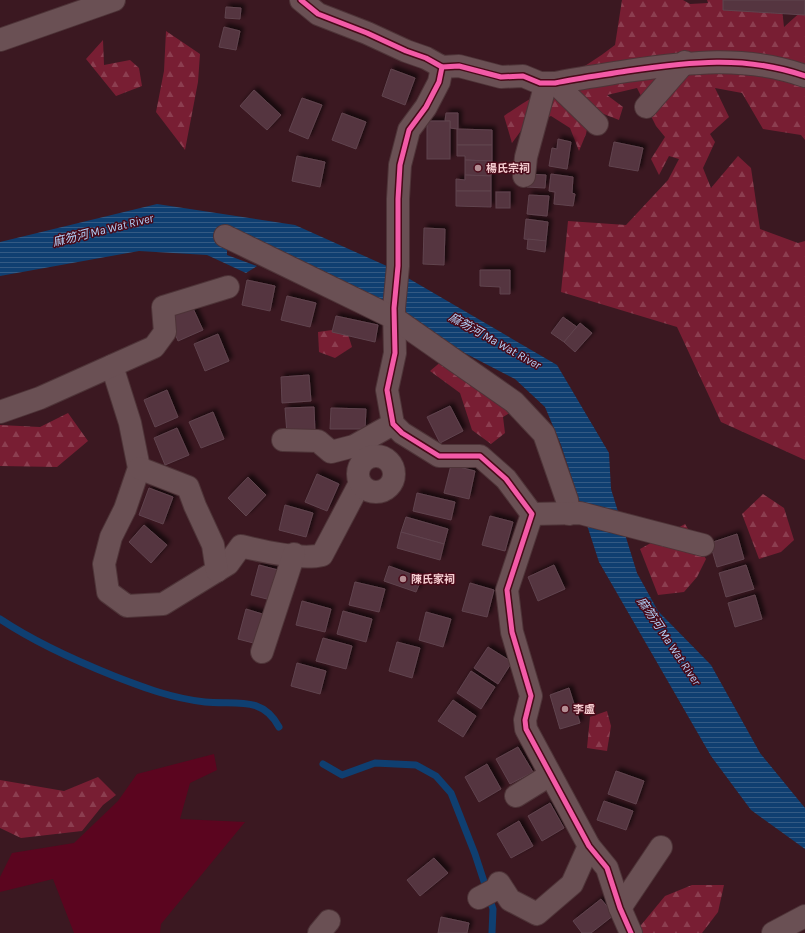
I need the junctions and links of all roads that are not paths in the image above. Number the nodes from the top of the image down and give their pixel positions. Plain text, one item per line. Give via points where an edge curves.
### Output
1 (114, 0) edge
2 (301, 0) edge
3 (0, 40) edge
4 (686, 62) junction
5 (805, 64) edge
6 (442, 67) junction
7 (783, 68) junction
8 (805, 76) edge
9 (551, 83) junction
10 (646, 107) dead end
11 (597, 124) dead end
12 (524, 176) dead end
13 (225, 236) dead end
14 (228, 287) dead end
15 (394, 313) junction
16 (112, 366) junction
17 (0, 412) edge
18 (397, 429) junction
19 (283, 440) dead end
20 (387, 459) junction
21 (139, 468) junction
22 (360, 483) junction
23 (574, 513) junction
24 (532, 514) junction
25 (703, 545) dead end
26 (294, 554) junction
27 (217, 572) junction
28 (262, 652) dead end
29 (550, 775) junction
30 (516, 796) dead end
31 (589, 846) junction
32 (661, 847) dead end
33 (479, 898) dead end
34 (620, 908) junction
35 (805, 916) edge
36 (631, 933) edge
37 (772, 933) edge

1 - 3 street
2 - 6 street via 318,14
4 - 7 street via 739,61
4 - 9 street
4 - 10 street
5 - 7 street
6 - 9 street via 459,66 500,77 523,76 540,83
6 - 15 street via 439,82 426,107 409,130 400,165 398,266
7 - 8 street
9 - 11 street
9 - 12 street via 526,157
13 - 15 street
14 - 16 street via 163,307 165,332 154,347
15 - 18 street via 395,353 387,390
15 - 23 street via 514,402 544,434
16 - 17 street via 40,398
16 - 21 street via 130,423
18 - 19 street via 331,452 318,441
18 - 20 street
18 - 24 street via 439,456 480,456 506,478
20 - 22 street via 378,456 369,458 361,464 358,473
20 - 22 street via 394,468 394,479 388,489 378,493 368,491
21 - 27 street via 188,487 213,545
21 - 27 street via 125,509 111,537 104,564 108,592 127,606 163,604
22 - 26 street via 322,556 312,558
23 - 24 street
23 - 25 street
24 - 29 street via 507,590 512,632 531,696 525,720 526,729
26 - 27 street via 266,552 241,546 228,564
26 - 28 street
29 - 30 street
29 - 31 street
31 - 33 street via 572,884 537,914 510,900 499,883 496,889
31 - 34 street via 607,868
32 - 34 street
34 - 36 street
35 - 37 street

